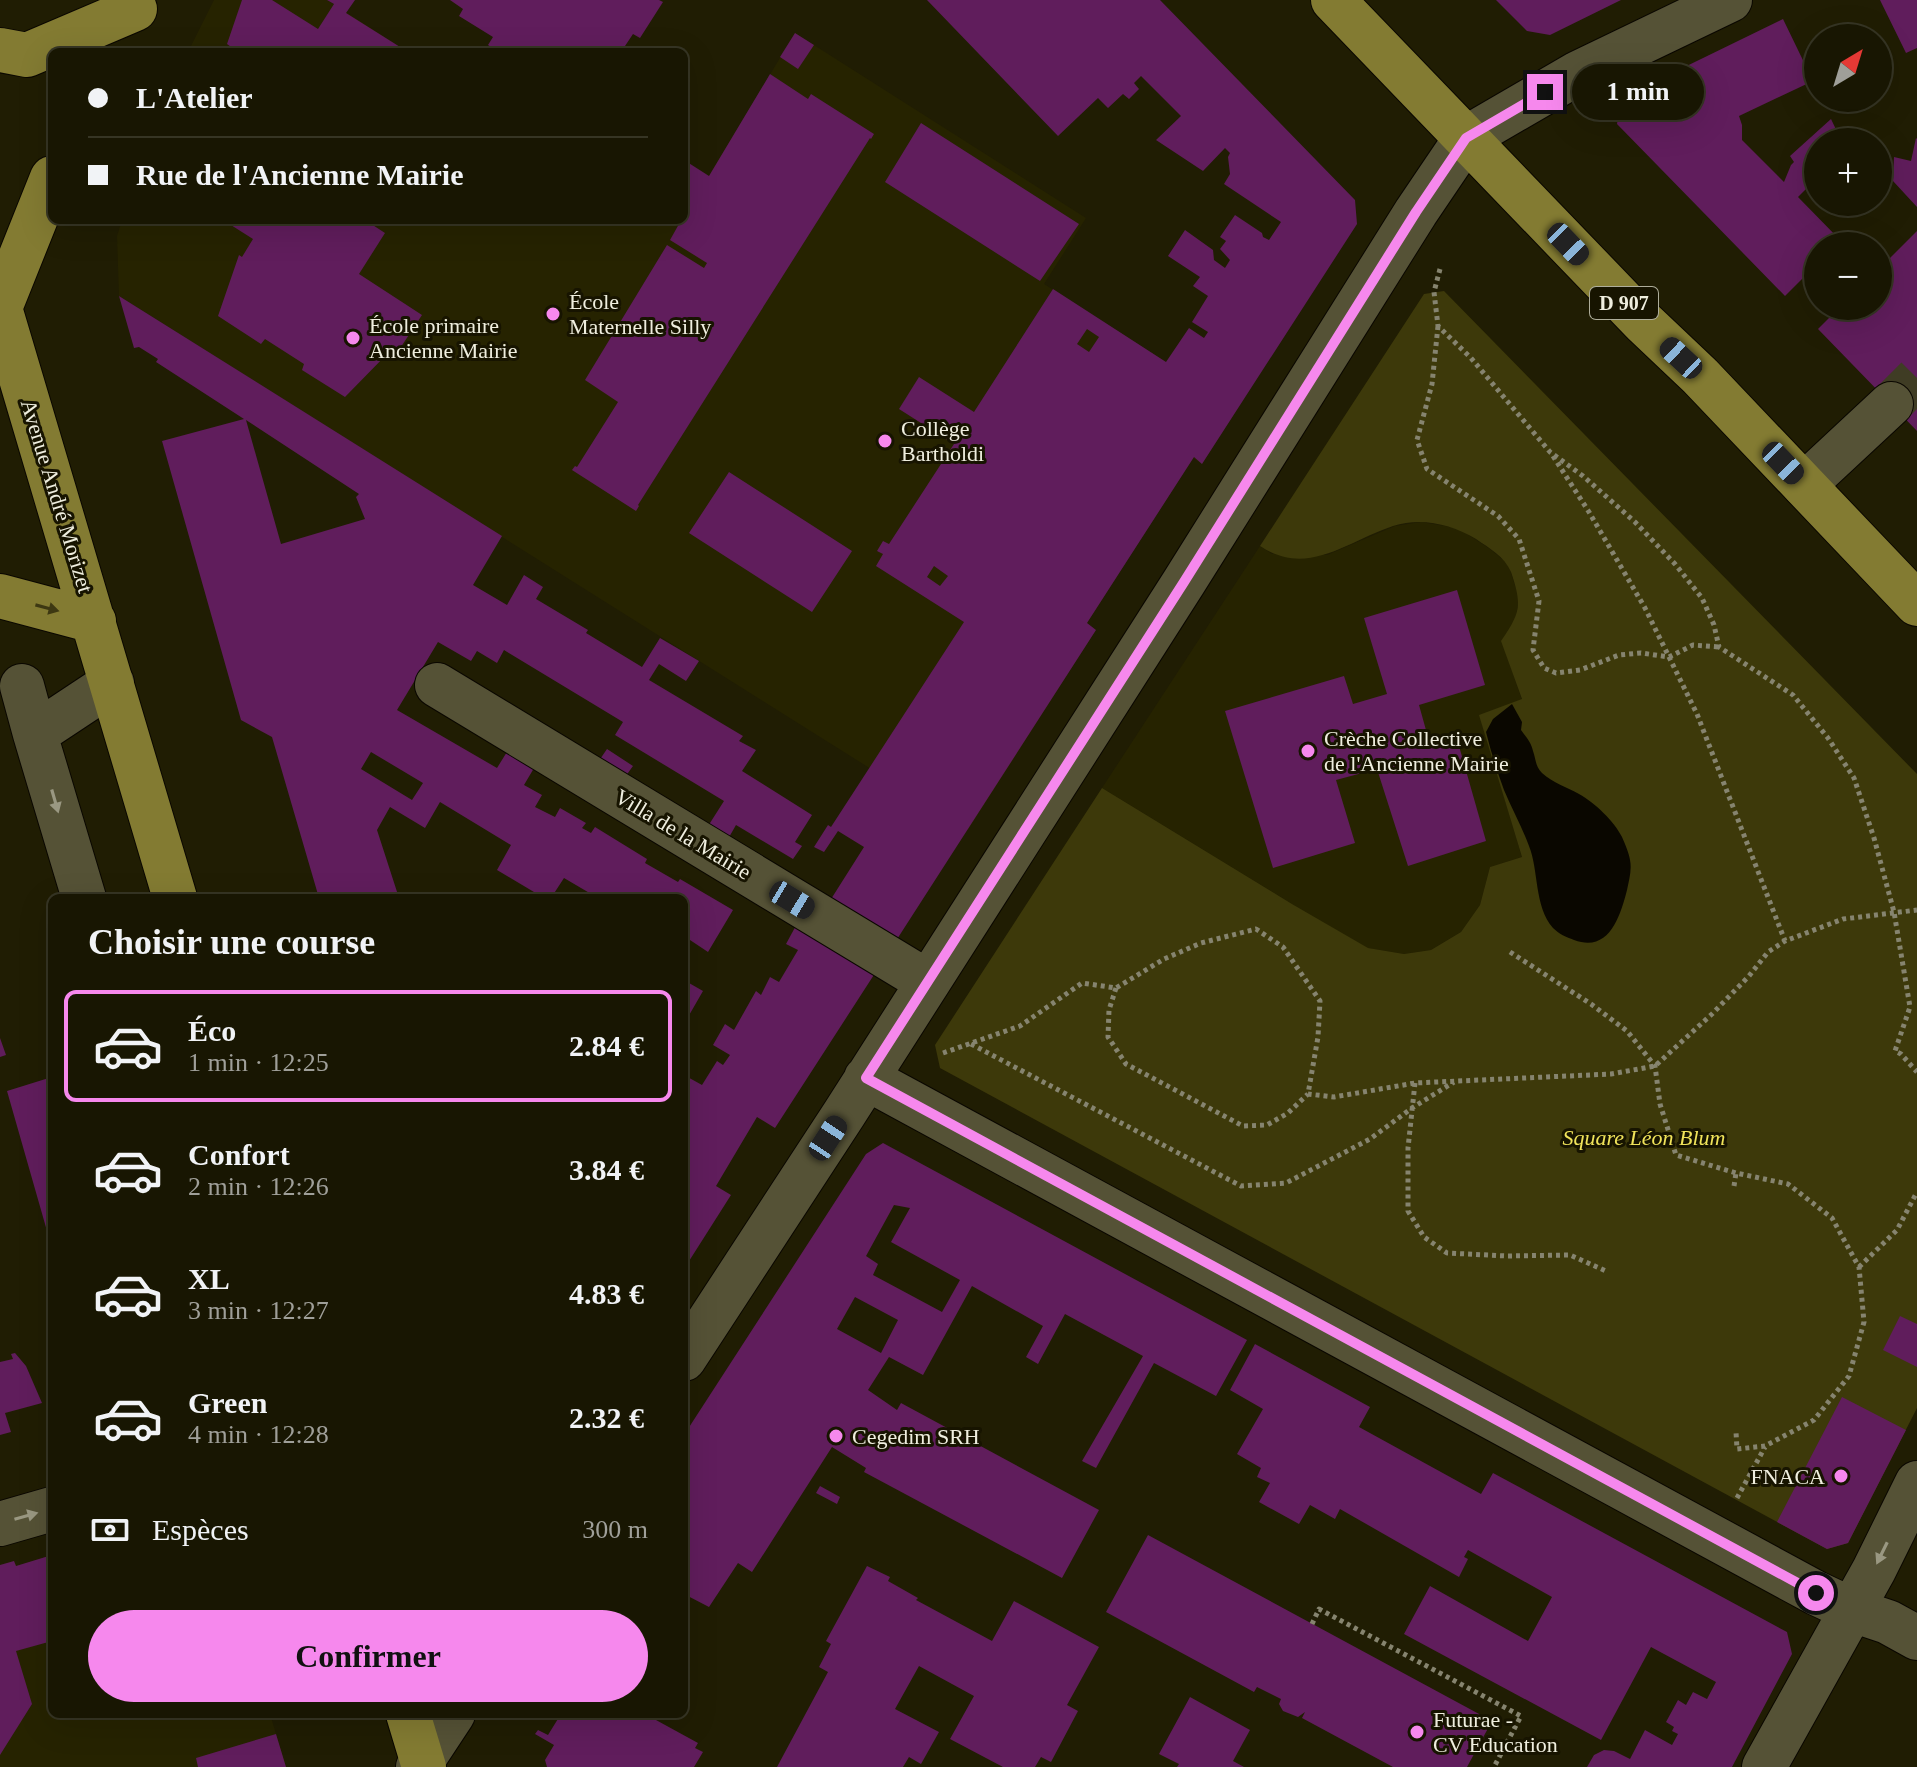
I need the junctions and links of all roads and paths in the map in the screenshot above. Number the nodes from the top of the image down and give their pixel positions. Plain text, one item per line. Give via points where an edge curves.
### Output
1 (1333, 0) edge
2 (1730, 0) edge
3 (138, 5) edge
4 (114, 48) edge
5 (0, 50) edge
6 (1466, 138) junction
7 (48, 188) edge
8 (1444, 257) dead end
9 (0, 308) edge
10 (1438, 326) junction
11 (1891, 404) tunnel mouth
12 (1550, 452) junction
13 (1804, 485) junction
14 (0, 596) edge
15 (1917, 604) edge
16 (94, 621) junction
17 (1719, 647) junction
18 (1669, 657) junction
19 (112, 683) junction
20 (437, 685) dead end
21 (22, 686) dead end
22 (35, 734) junction
23 (83, 894) edge
24 (174, 894) edge
25 (1917, 910) edge
26 (1894, 912) junction
27 (1785, 941) junction
28 (1510, 952) dead end
29 (928, 982) junction
30 (1116, 988) junction
31 (970, 1044) junction
32 (938, 1055) dead end
33 (1655, 1066) junction
34 (1917, 1072) edge
35 (866, 1078) junction
36 (1457, 1080) junction
37 (1415, 1083) junction
38 (1308, 1094) junction
39 (1412, 1108) junction
40 (1736, 1173) junction
41 (1734, 1186) dead end
42 (1917, 1192) edge
43 (1859, 1267) junction
44 (1606, 1271) dead end
45 (688, 1353) edge
46 (1736, 1432) dead end
47 (1917, 1483) edge
48 (48, 1510) edge
49 (0, 1524) edge
50 (1852, 1610) junction
51 (1312, 1624) dead end
52 (1917, 1638) edge
53 (409, 1718) edge
54 (450, 1718) edge
55 (421, 1765) edge
56 (1494, 1767) edge
57 (1764, 1767) edge

1 - 6 main road, D 907
2 - 6 street via 1578,73
3 - 4 main road
3 - 5 main road via 27,55
6 - 13 main road, D 907
6 - 29 street
7 - 9 main road
8 - 10 path via 1434,292
9 - 16 main road, Avenue André Morizet
10 - 12 path
10 - 18 path via 1432,384 1417,440 1427,469 1498,516 1519,539 1539,601 1533,650 1544,668 1556,673 1580,670 1641,653
11 - 13 street
12 - 17 path via 1614,503 1675,564 1702,598
12 - 18 path
13 - 15 main road, D 907
14 -> 16 main road
16 - 19 main road, Avenue André Morizet
17 - 18 path via 1693,645
17 - 26 path via 1793,695 1828,738 1854,778
18 - 27 path via 1697,714
19 - 22 street
19 - 24 main road, Avenue André Morizet
20 - 29 street, Villa de la Mairie
21 - 22 street
22 -> 23 street
25 - 26 path
26 - 27 path via 1843,919
26 - 34 path via 1910,1007 1895,1051
27 - 33 path
28 - 33 path via 1627,1031
29 - 35 street
30 - 31 path via 1082,983 1020,1026
30 - 38 path via 1108,1037 1126,1064 1243,1126 1267,1125
30 - 38 path via 1201,943 1256,929 1283,947 1320,1001
31 - 32 path
31 - 39 path via 1241,1186 1286,1183 1370,1139
33 - 36 path via 1611,1074
33 - 40 path via 1676,1155
35 - 45 street
35 - 50 street
36 - 37 path
36 - 39 path
37 - 38 path via 1334,1097
37 - 39 path
39 - 44 path via 1408,1211 1424,1237 1447,1253 1570,1255
40 - 41 path
40 - 43 path via 1788,1184 1832,1218
42 - 43 path via 1897,1230
43 - 46 path via 1864,1322 1849,1376 1814,1420 1765,1446 1737,1449
47 -> 50 street
49 -> 48 street
50 - 52 street
50 - 57 street
51 - 56 path via 1319,1609 1521,1716
53 - 55 main road
54 - 55 street

